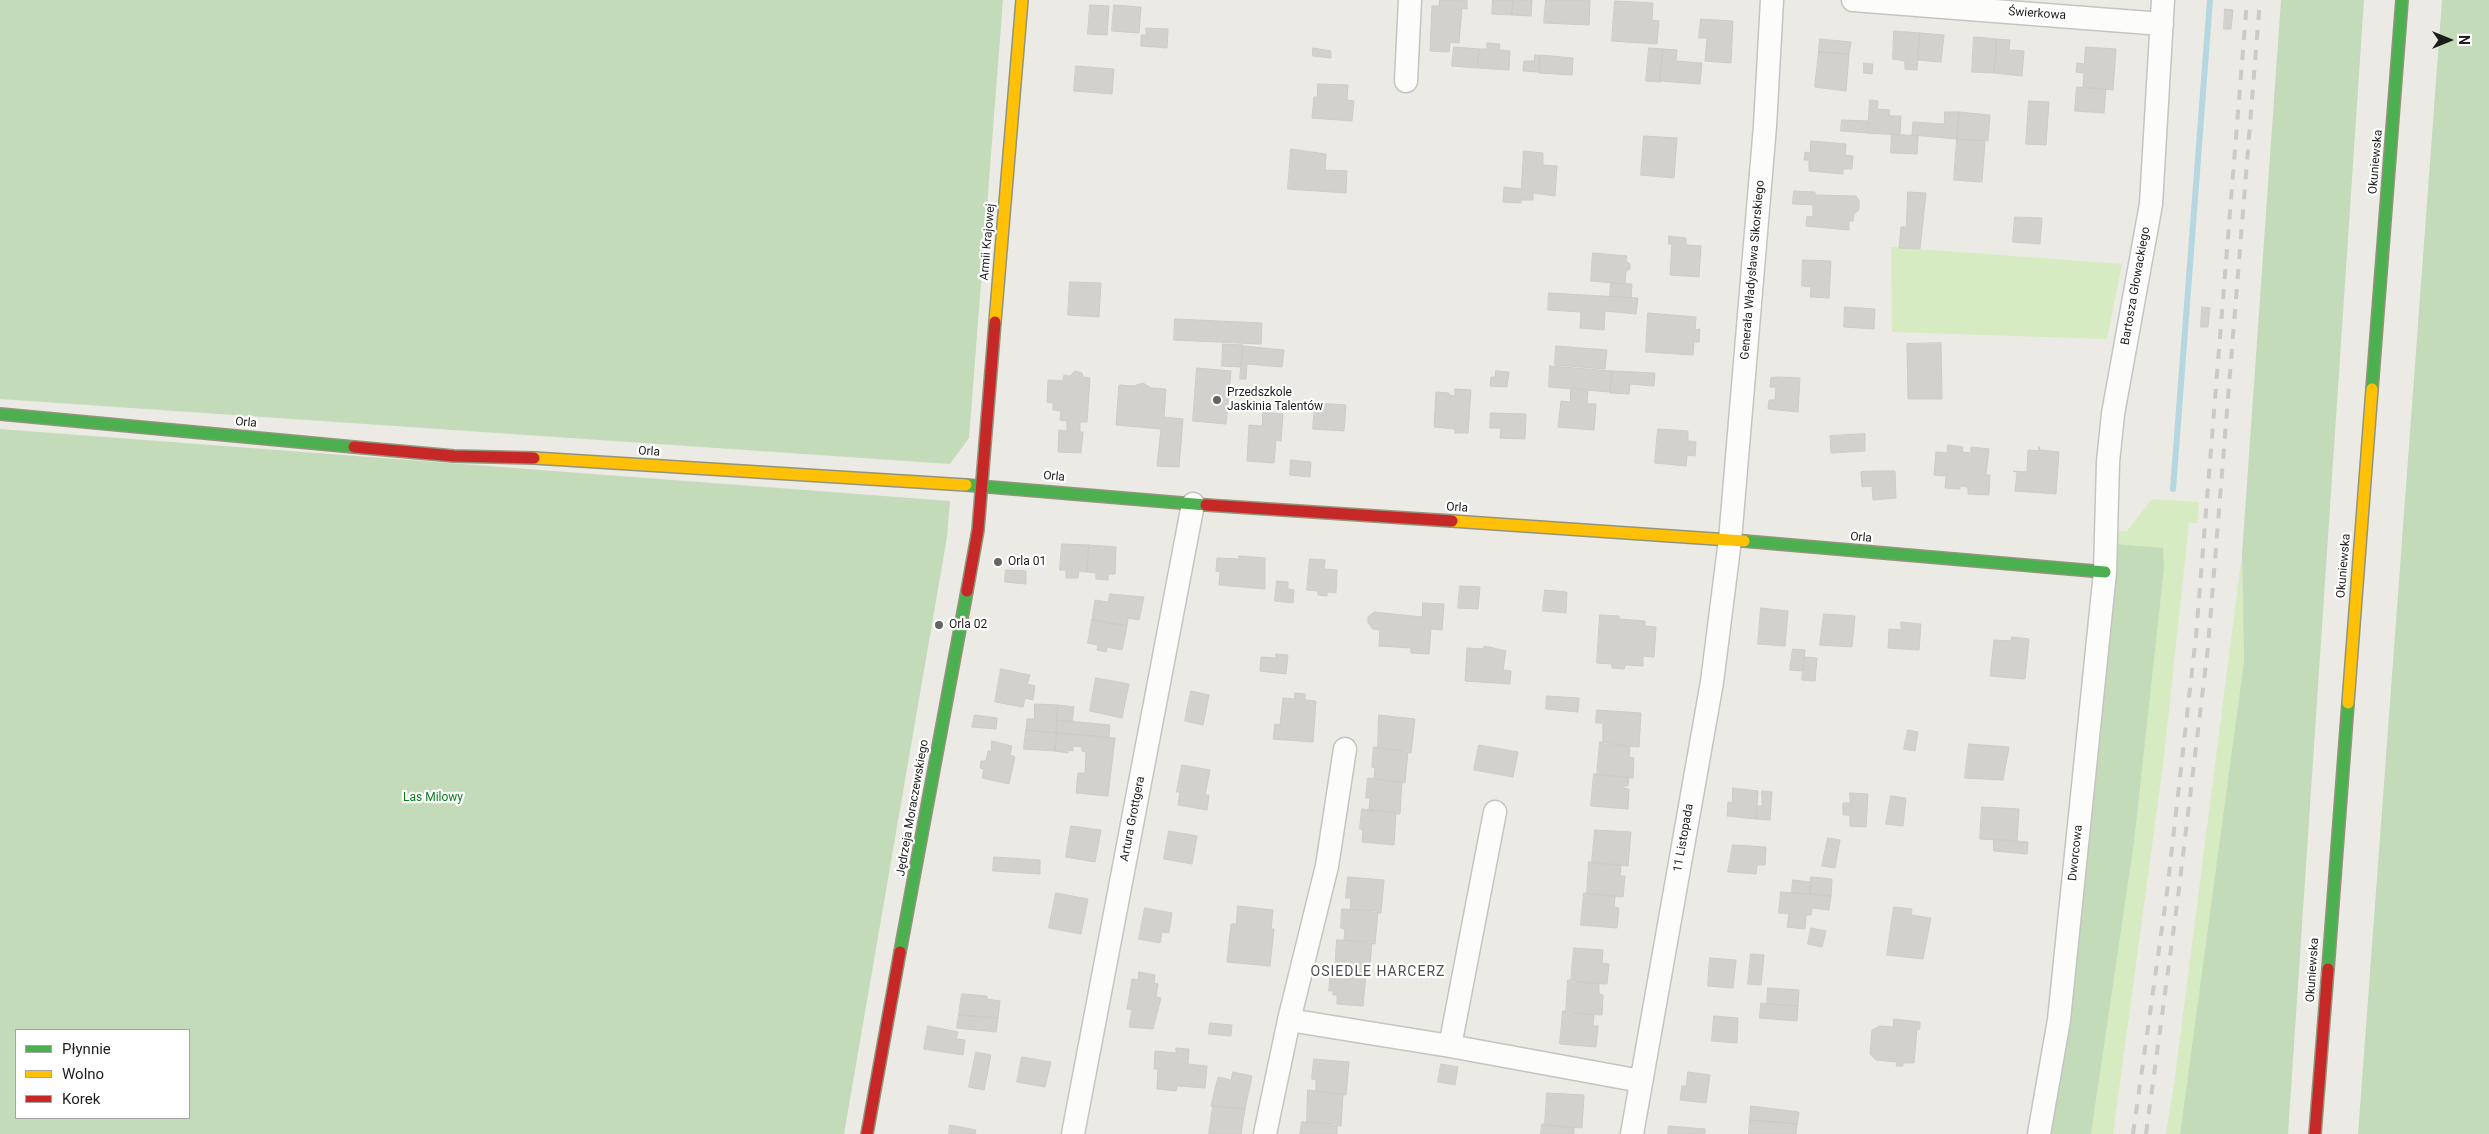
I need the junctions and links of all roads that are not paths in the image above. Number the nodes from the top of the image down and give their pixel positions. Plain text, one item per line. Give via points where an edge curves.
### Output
1 (1022, 0) edge
2 (1410, 0) edge
3 (1772, 0) edge
4 (1853, 0) edge
5 (2163, 0) edge
6 (2402, 0) edge
7 (2162, 24) junction
8 (1406, 81) dead end
9 (0, 414) edge
10 (982, 486) junction
11 (1193, 504) junction
12 (1730, 540) junction
13 (2105, 572) junction
14 (1345, 749) dead end
15 (1495, 812) dead end
16 (1289, 1020) junction
17 (1450, 1046) junction
18 (1641, 1081) junction
19 (867, 1134) edge
20 (1074, 1134) edge
21 (1265, 1134) edge
22 (1632, 1134) edge
23 (2039, 1134) edge
24 (2315, 1134) edge

1 - 10 street, Armii Krajowej
2 - 8 street
3 - 12 street, Generała Władysława Sikorskiego
4 - 7 street, Świerkowa
5 - 7 street, Bartosza Głowackiego
6 - 24 street, Okuniewska
7 - 13 street, Bartosza Głowackiego via 2150,204 2113,414 2108,462
9 - 10 street, Orla via 454,456
10 - 11 street, Orla
10 - 19 street, Jędrzeja Moraczewskiego via 978,530
11 - 12 street, Orla
11 - 20 street, Artura Grottgera
12 - 13 street, Orla
12 - 18 street, 11 Listopada via 1712,682
13 - 23 street, Dworcowa via 2059,1020
14 - 16 street via 1327,866
15 - 17 street
16 - 17 street
16 - 21 street
17 - 18 street
18 - 22 street, 11 Listopada

